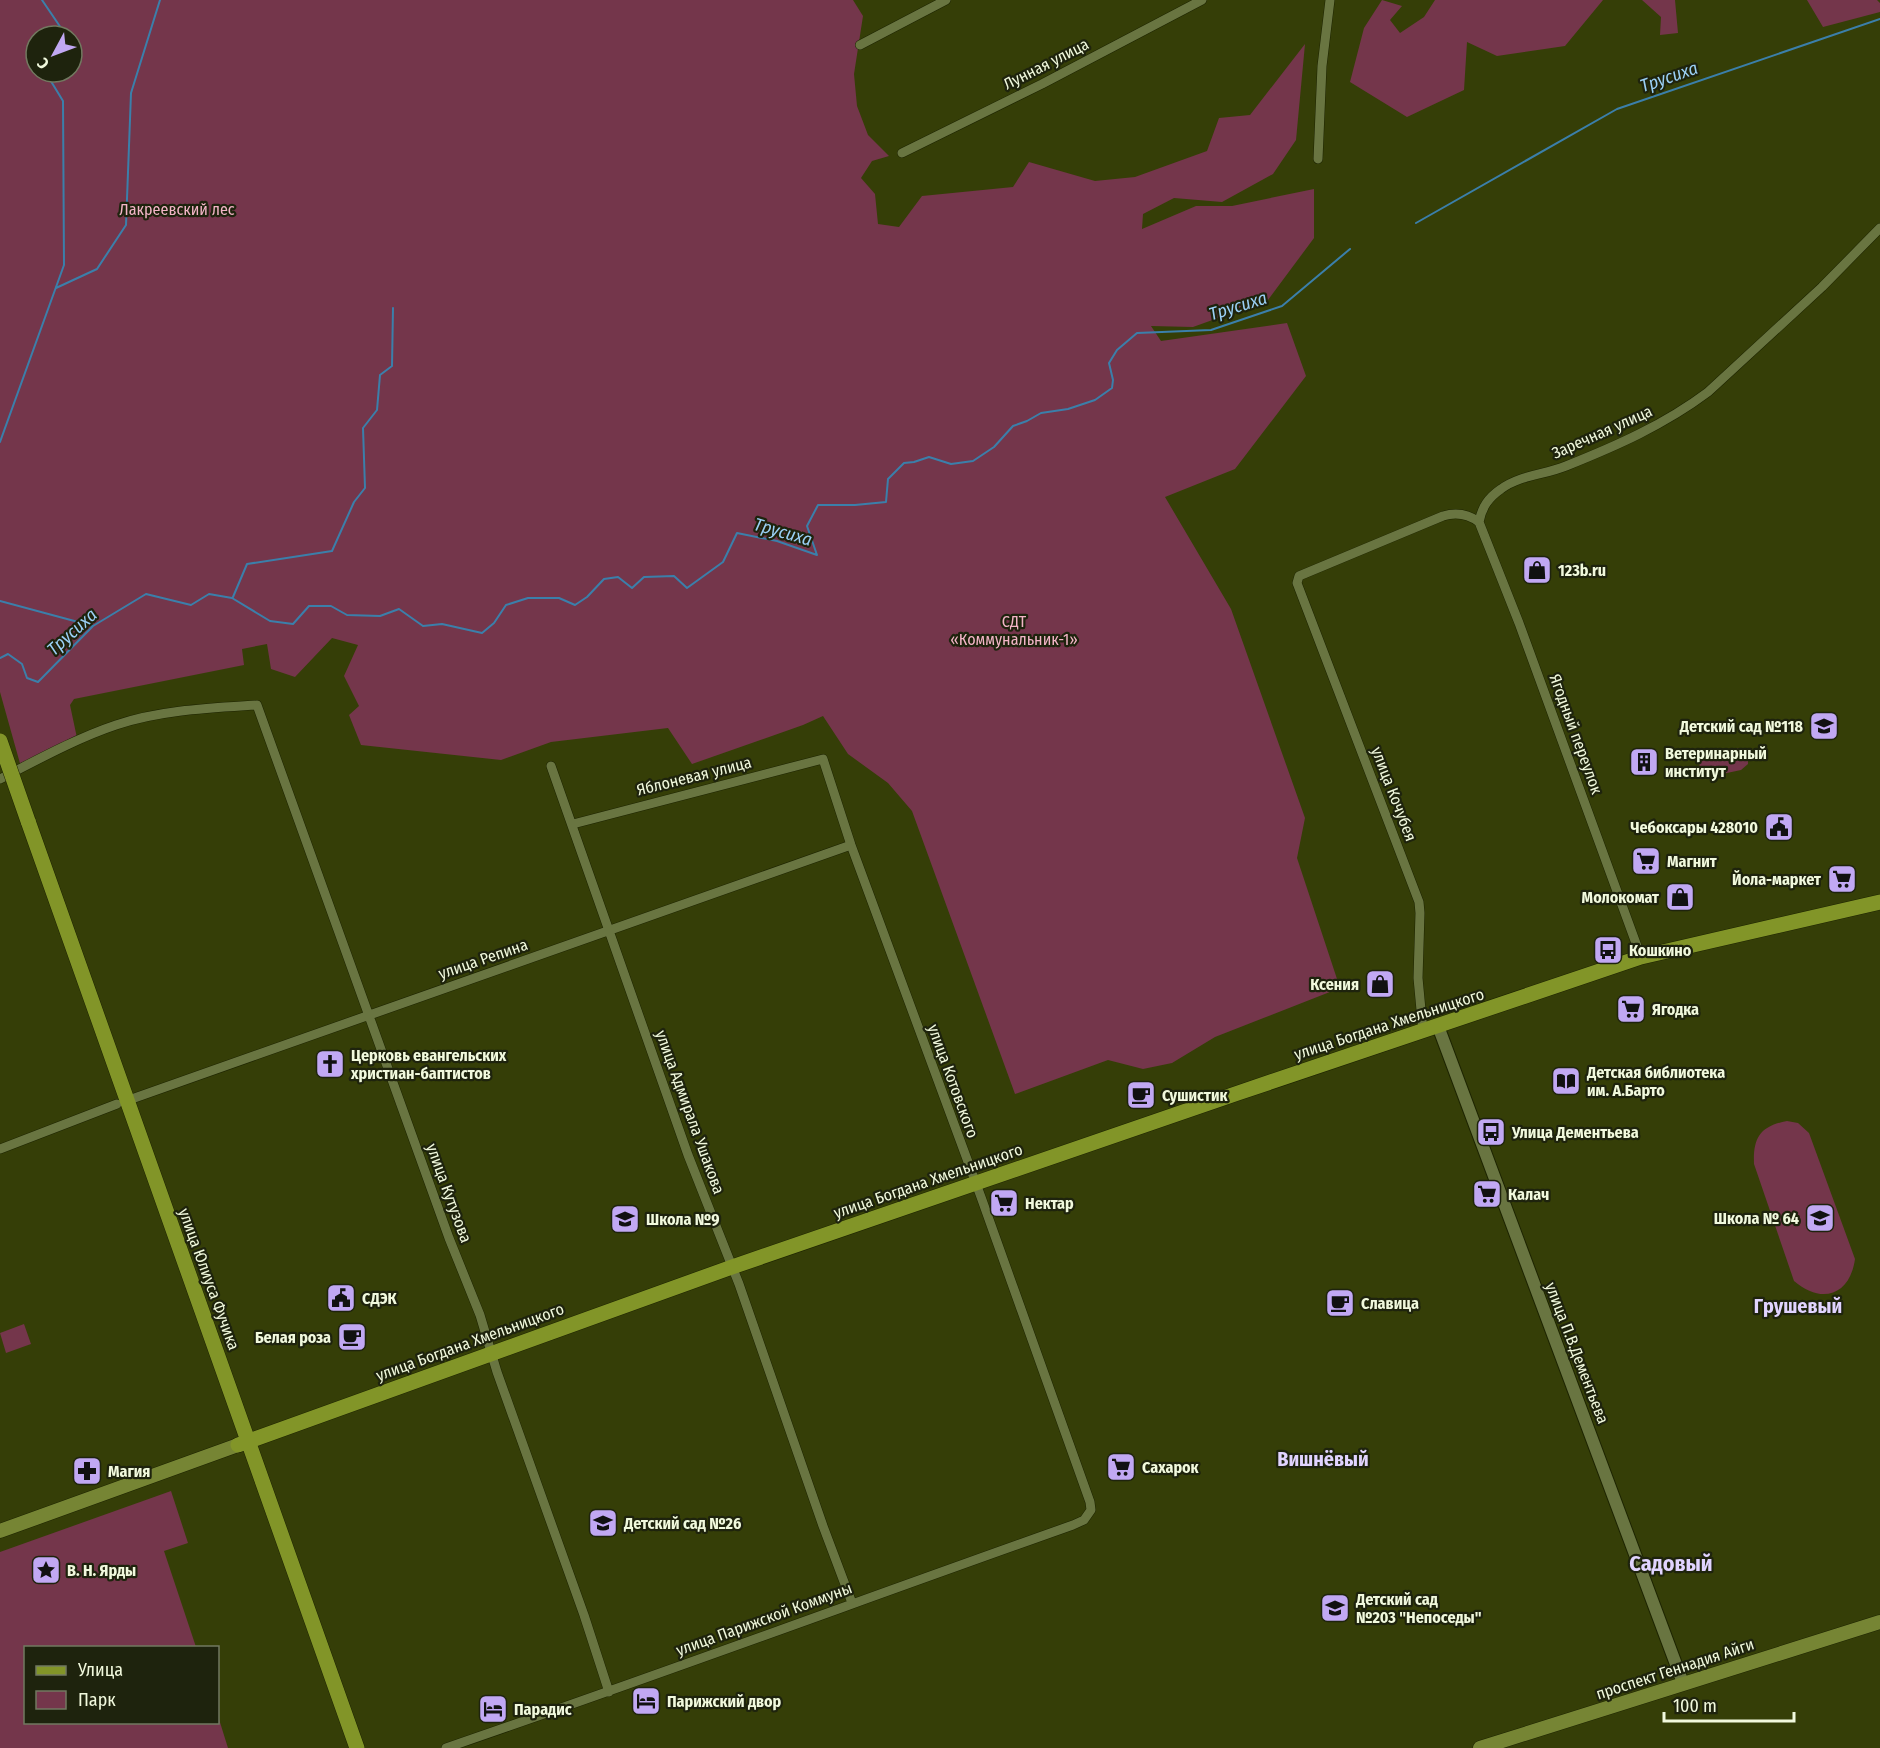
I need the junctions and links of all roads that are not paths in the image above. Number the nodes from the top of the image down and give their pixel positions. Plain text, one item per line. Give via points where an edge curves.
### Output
1 (945, 0) edge
2 (1202, 0) edge
3 (1330, 0) edge
4 (860, 45) dead end
5 (902, 153) dead end
6 (1318, 159) dead end
7 (1880, 228) edge
8 (1479, 522) junction
9 (0, 741) edge
10 (823, 759) joint
11 (551, 766) dead end
12 (0, 770) edge
13 (0, 779) edge
14 (24, 823) junction
15 (573, 824) junction
16 (851, 845) junction
17 (1880, 902) edge
18 (609, 930) junction
19 (1641, 957) junction
20 (369, 1015) junction
21 (1438, 1026) junction
22 (1423, 1031) junction
23 (122, 1103) junction
24 (0, 1149) edge
25 (975, 1184) junction
26 (732, 1267) junction
27 (491, 1353) junction
28 (243, 1443) junction
29 (1089, 1515) joint
30 (0, 1531) edge
31 (852, 1603) junction
32 (1880, 1622) edge
33 (1880, 1630) edge
34 (1685, 1687) junction
35 (609, 1692) junction
36 (458, 1746) edge
37 (346, 1748) edge
38 (357, 1748) edge
39 (446, 1748) edge
40 (1480, 1748) edge
41 (1504, 1748) edge

1 - 4 street
2 - 5 street, Лунная улица
3 - 6 street via 1322,66
7 - 8 street, Заречная улица via 1822,287 1694,403 1626,441 1563,468 1512,482 1483,506
8 - 19 street, Ягодный переулок via 1520,623
8 - 22 street, улица Кочубея via 1466,515 1443,516 1299,576 1296,584 1419,902 1418,978
9 - 14 main road, bridge
10 - 15 street, Яблоневая улица
10 - 16 street, улица Котовского
11 - 15 street, улица Адмирала Ушакова
12 - 14 main road
13 - 20 street, улица Кутузова via 117,725 182,710 257,705
14 - 23 main road, улица Юлиуса Фучика
15 - 18 street, улица Адмирала Ушакова
16 - 18 street, улица Репина
16 - 25 street, улица Котовского
17 - 19 main road, улица Богдана Хмельницкого
18 - 20 street, улица Репина
18 - 26 street, улица Адмирала Ушакова
19 - 21 main road, улица Богдана Хмельницкого
20 - 23 street, улица Репина
20 - 27 street, улица Кутузова
21 - 22 main road, улица Богдана Хмельницкого
21 - 34 street, улица П.В.Дементьева
22 - 25 main road, улица Богдана Хмельницкого
23 - 24 street, улица Репина
23 - 28 main road, улица Юлиуса Фучика
25 - 26 main road, улица Богдана Хмельницкого
25 - 29 street, улица Котовского via 1090,1502
26 - 27 main road, улица Богдана Хмельницкого
26 - 31 street, улица Адмирала Ушакова
27 - 28 main road, улица Богдана Хмельницкого
27 - 35 street, улица Кутузова
28 - 30 main road, улица Богдана Хмельницкого
28 - 37 main road, улица Юлиуса Фучика
28 - 38 main road, улица Юлиуса Фучика
29 - 31 street, улица Парижской Коммуны via 1073,1525
31 - 35 street, улица Парижской Коммуны
32 - 34 main road, проспект Геннадия Айги
33 - 34 main road, проспект Геннадия Айги
34 - 40 main road, проспект Геннадия Айги
34 - 41 main road, проспект Геннадия Айги
35 - 36 street, улица Парижской Коммуны
36 - 39 street, улица Парижской Коммуны

